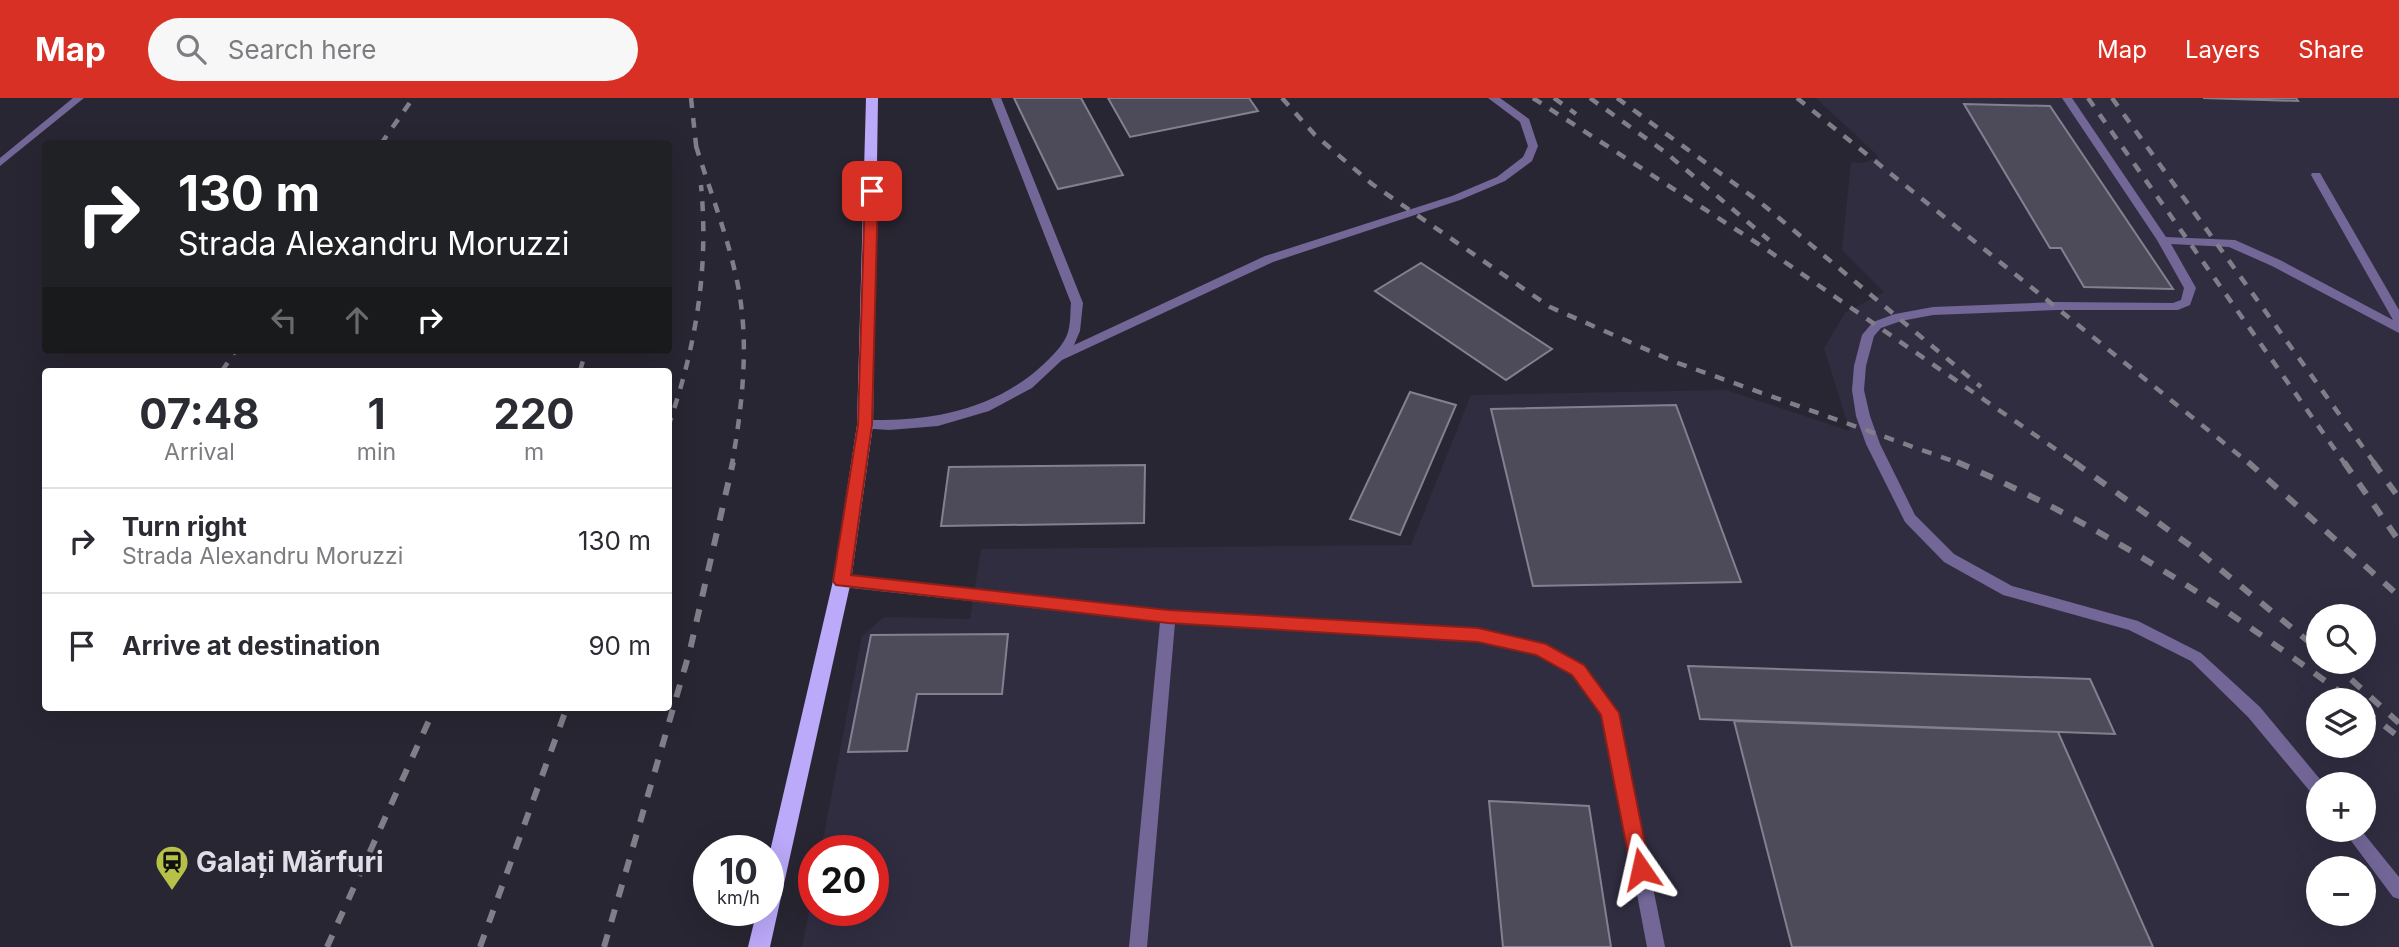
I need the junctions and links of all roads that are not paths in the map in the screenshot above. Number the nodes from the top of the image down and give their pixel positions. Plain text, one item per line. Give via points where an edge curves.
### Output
1 (79, 98) edge
2 (872, 98) edge
3 (996, 98) edge
4 (1493, 98) edge
5 (2067, 98) edge
6 (0, 163) edge
7 (2316, 175) dead end
8 (2163, 240) junction
9 (2399, 321) edge
10 (2399, 329) edge
11 (1058, 357) junction
12 (865, 425) junction
13 (842, 581) junction
14 (1168, 617) junction
15 (2306, 774) edge
16 (784, 838) edge
17 (2360, 842) edge
18 (2399, 891) edge
19 (764, 926) edge
20 (760, 947) edge
21 (1138, 947) edge
22 (1656, 947) edge

1 - 6 street
2 - 12 main road
3 - 11 street via 1077,303 1074,334
4 - 11 street via 1525,121 1533,146 1528,159 1501,179 1269,259
5 - 8 street
7 - 9 street
8 - 10 street via 2231,243 2276,262
8 - 15 street via 2190,288 2186,302 2174,307 1933,311 1877,325 1868,335 1860,366 1863,416 1910,518 1949,558 2008,591 2133,625 2196,657 2254,712
11 - 12 street via 1033,382 966,415 901,427
12 - 13 main road
13 - 14 street
13 - 16 main road
14 - 21 street
14 - 22 street via 1478,635 1540,649 1578,670 1610,713
17 - 18 street
19 - 20 main road

